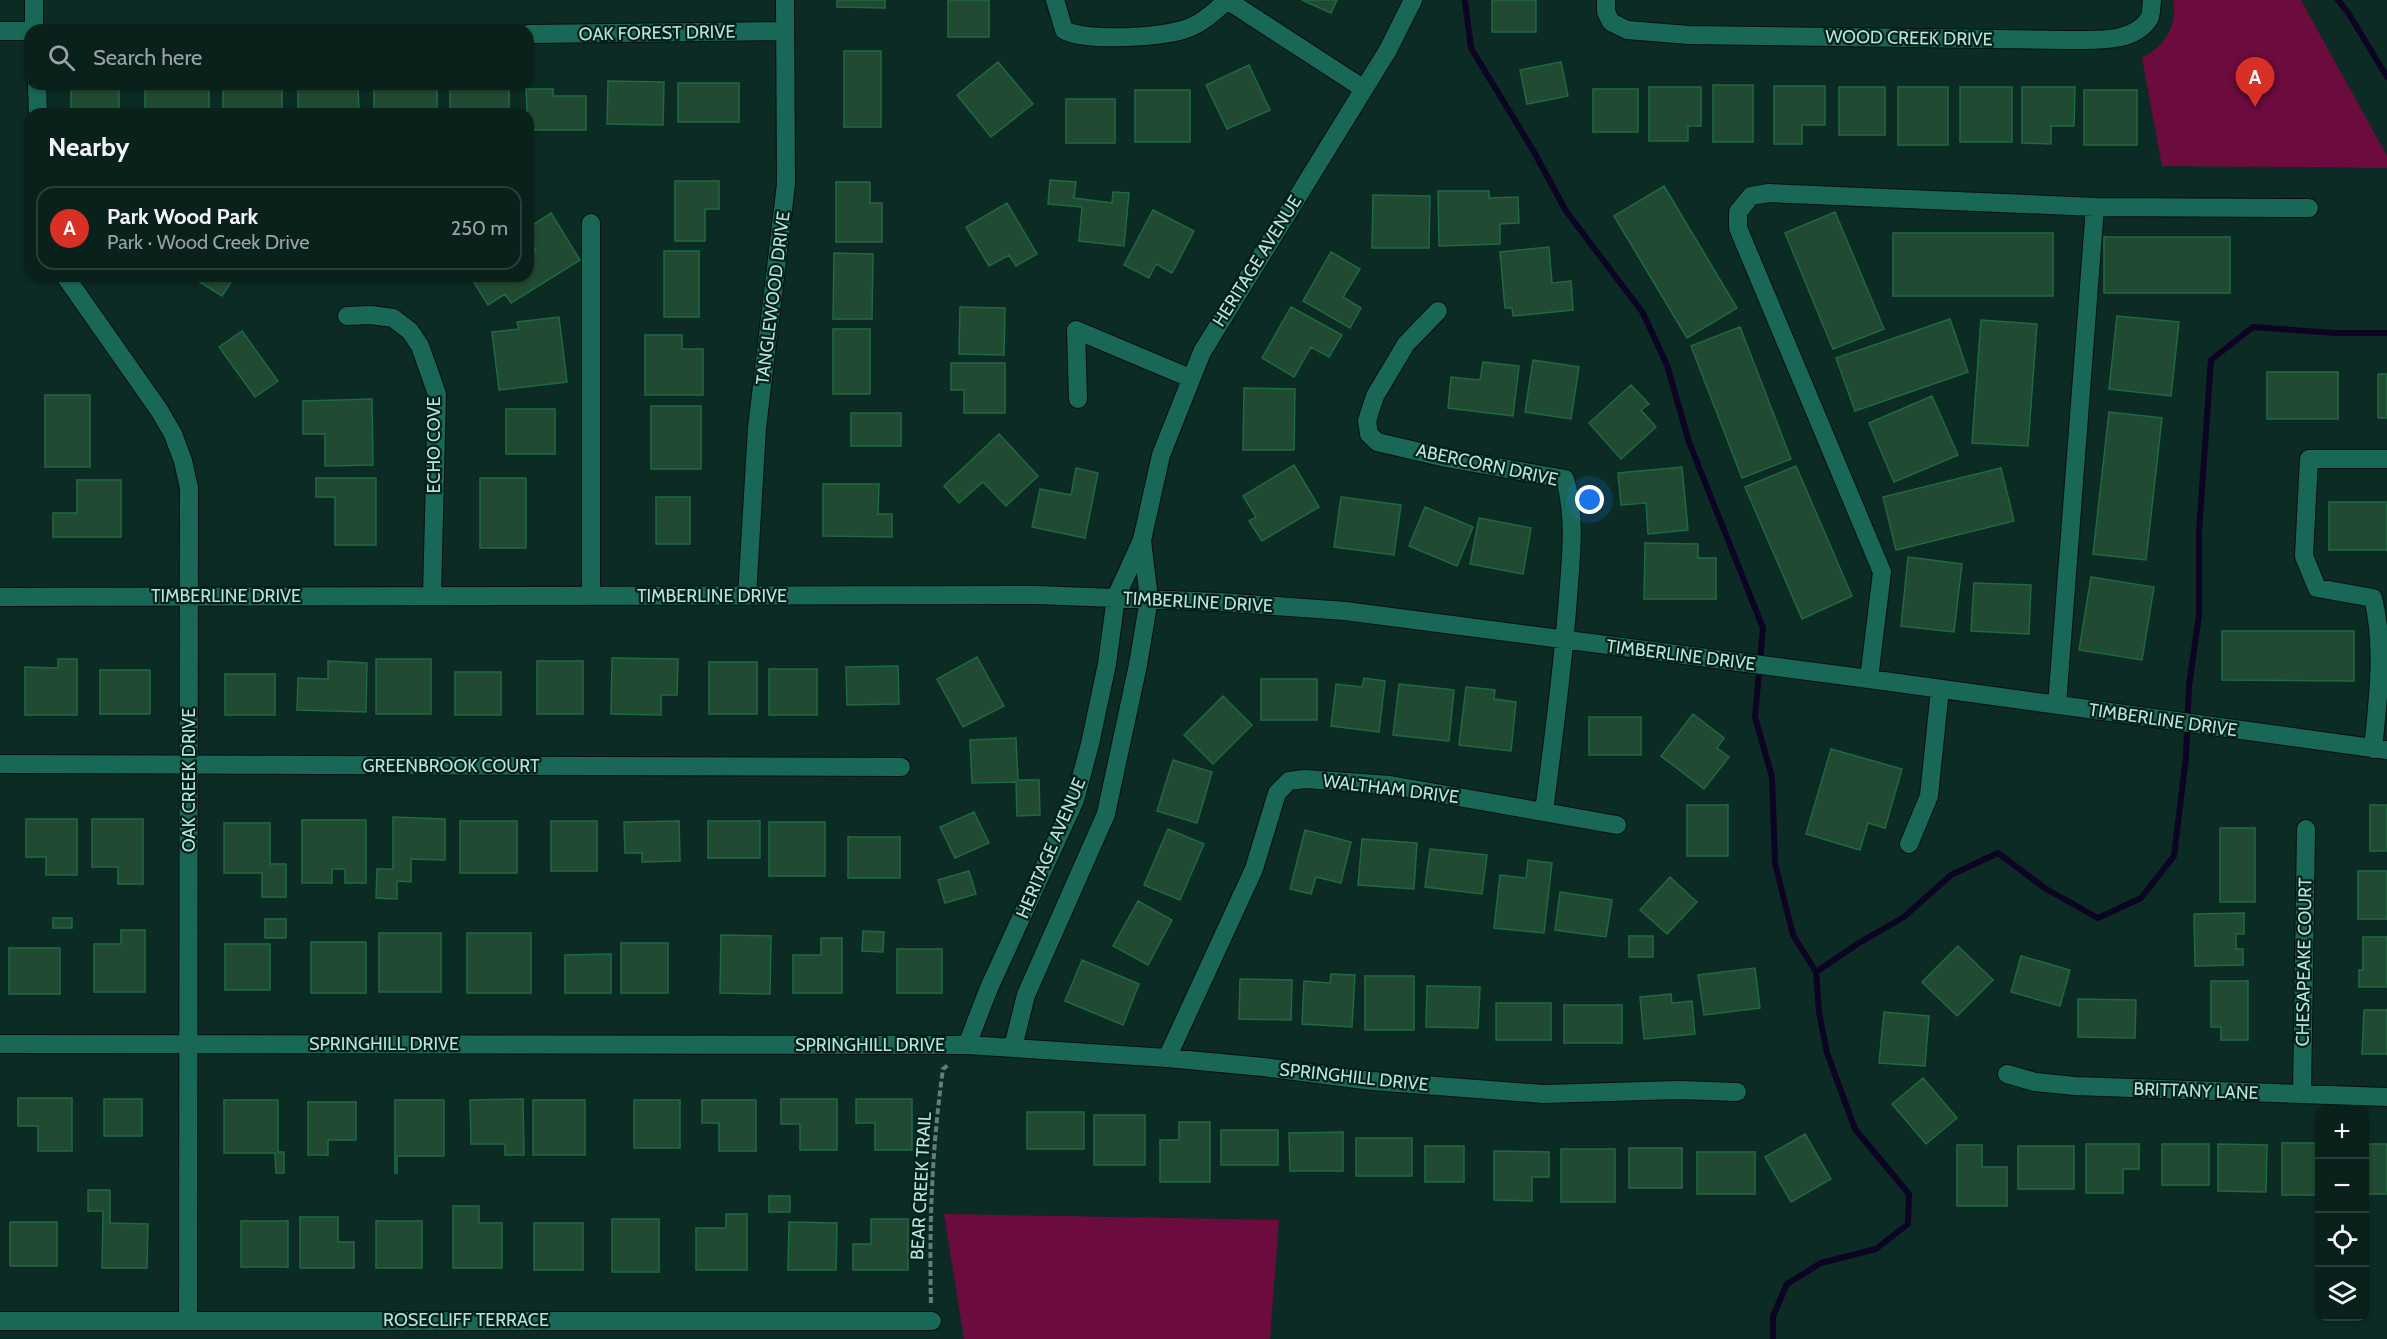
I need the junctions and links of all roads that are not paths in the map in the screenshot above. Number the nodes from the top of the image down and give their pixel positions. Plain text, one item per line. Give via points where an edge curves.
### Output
1 (34, 0) edge
2 (785, 0) edge
3 (1055, 0) edge
4 (1227, 0) edge
5 (1413, 0) edge
6 (1606, 0) edge
7 (2152, 0) edge
8 (32, 24) edge
9 (0, 31) edge
10 (24, 31) edge
11 (785, 31) junction
12 (534, 34) edge
13 (1364, 89) junction
14 (37, 90) edge
15 (38, 108) edge
16 (2095, 207) junction
17 (2309, 208) dead end
18 (591, 223) dead end
19 (69, 282) edge
20 (1438, 311) dead end
21 (347, 316) dead end
22 (1190, 378) junction
23 (1078, 399) dead end
24 (2387, 459) edge
25 (1142, 540) junction
26 (190, 596) junction
27 (432, 596) junction
28 (591, 596) junction
29 (747, 596) junction
30 (0, 597) edge
31 (1116, 597) junction
32 (1149, 599) junction
33 (1565, 640) junction
34 (1869, 679) junction
35 (1940, 689) junction
36 (2057, 705) junction
37 (2380, 749) edge
38 (0, 764) edge
39 (189, 766) junction
40 (901, 767) dead end
41 (1544, 812) junction
42 (1617, 825) dead end
43 (2306, 829) dead end
44 (1909, 844) dead end
45 (0, 1044) edge
46 (189, 1044) junction
47 (967, 1045) junction
48 (1013, 1047) junction
49 (1167, 1058) junction
50 (2007, 1074) dead end
51 (1737, 1092) dead end
52 (2302, 1095) junction
53 (2387, 1097) edge
54 (188, 1319) junction
55 (0, 1321) edge
56 (932, 1321) road end

1 - 8 street
2 - 11 street, TANGLEWOOD DRIVE
3 - 4 street via 1064,30 1073,35 1114,37 1172,33 1191,27 1212,16
4 - 13 street
5 - 13 street, HERITAGE AVENUE
6 - 7 street, WOOD CREEK DRIVE via 1611,22 1627,30 1689,36 2064,40 2126,36 2150,17
9 - 10 street
11 - 12 street, OAK FOREST DRIVE
11 - 29 street, TANGLEWOOD DRIVE via 786,184 758,428
13 - 22 street, HERITAGE AVENUE via 1202,352
14 - 15 street
16 - 17 street
16 - 34 street via 1769,194 1751,196 1738,212 1738,228 1882,572
16 - 36 street
18 - 28 street
19 - 26 street, OAK CREEK DRIVE via 173,434 189,488
20 - 33 street, ABERCORN DRIVE via 1406,344 1374,396 1367,421 1369,434 1377,442 1446,458 1565,479 1571,500 1572,545
21 - 27 street, ECHO COVE via 393,318 410,331 420,346 437,394
22 - 23 street via 1076,330
22 - 25 street, HERITAGE AVENUE via 1161,455
24 - 37 street via 2309,459 2304,556 2317,588 2373,597 2379,621 2381,664
25 - 31 street, HERITAGE AVENUE
25 - 32 street, HERITAGE AVENUE
26 - 27 street, TIMBERLINE DRIVE
26 - 30 street, TIMBERLINE DRIVE
26 - 39 street, OAK CREEK DRIVE
27 - 28 street, TIMBERLINE DRIVE
28 - 29 street, TIMBERLINE DRIVE
29 - 31 street, TIMBERLINE DRIVE
31 - 32 street, TIMBERLINE DRIVE
31 - 47 street, HERITAGE AVENUE via 1107,664 1075,800
32 - 33 street, TIMBERLINE DRIVE via 1345,611
32 - 48 street, HERITAGE AVENUE via 1106,814 1026,995
33 - 34 street, TIMBERLINE DRIVE
33 - 41 street, ABERCORN DRIVE
34 - 35 street, TIMBERLINE DRIVE
35 - 36 street, TIMBERLINE DRIVE
35 - 44 street via 1929,796
36 - 37 street, TIMBERLINE DRIVE
38 - 39 street, GREENBROOK COURT
39 - 40 street, GREENBROOK COURT
39 - 46 street, OAK CREEK DRIVE
41 - 42 street, WALTHAM DRIVE
41 - 49 street, WALTHAM DRIVE via 1390,785 1289,781 1277,793 1254,869
43 - 52 street, CHESAPEAKE COURT
45 - 46 street, SPRINGHILL DRIVE
46 - 47 street, SPRINGHILL DRIVE
46 - 54 street, OAK CREEK DRIVE
47 - 48 street, SPRINGHILL DRIVE
48 - 49 street, SPRINGHILL DRIVE
49 - 51 street, SPRINGHILL DRIVE via 1372,1081 1543,1094
50 - 52 street, BRITTANY LANE via 2035,1082 2075,1086
52 - 53 street, BRITTANY LANE
54 - 55 street, ROSECLIFF TERRACE
54 - 56 street, ROSECLIFF TERRACE

